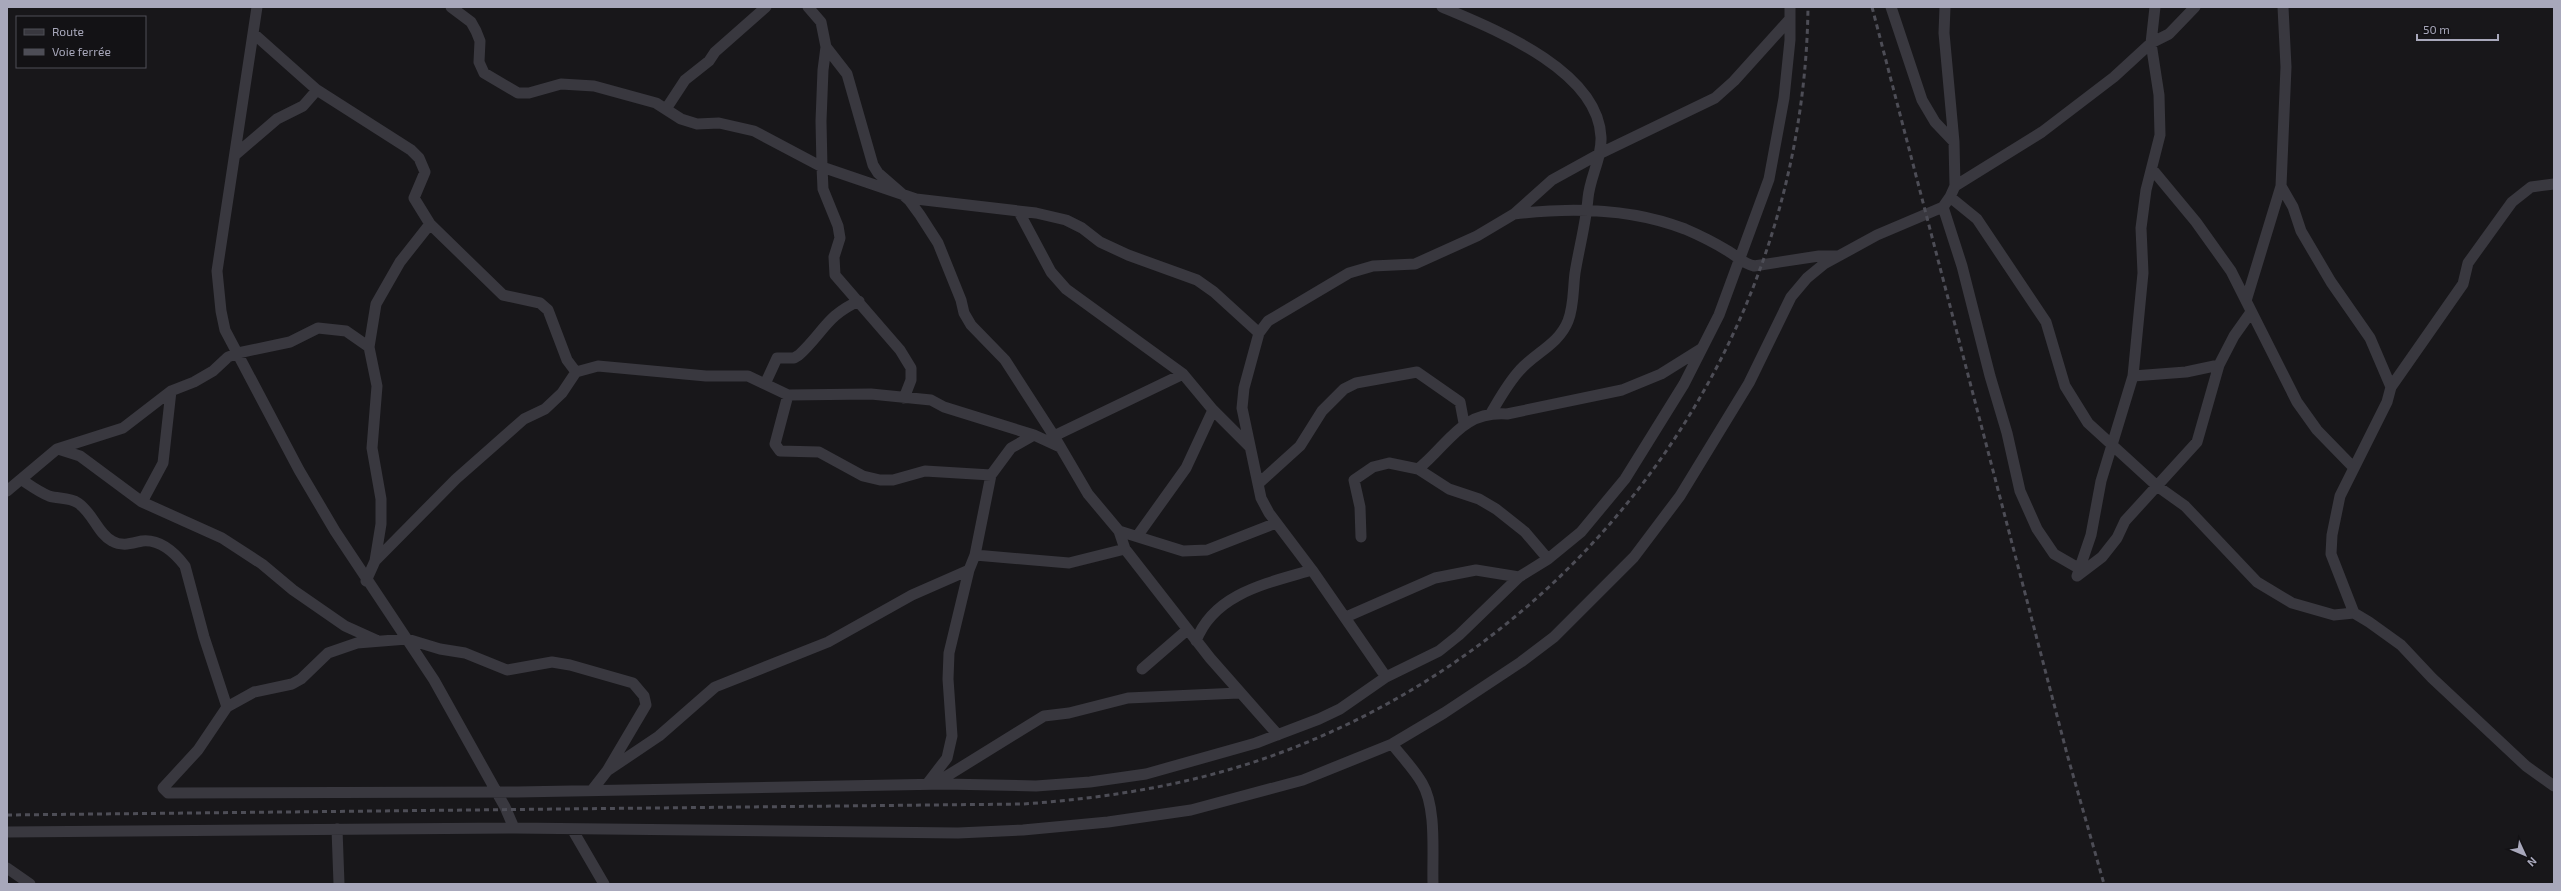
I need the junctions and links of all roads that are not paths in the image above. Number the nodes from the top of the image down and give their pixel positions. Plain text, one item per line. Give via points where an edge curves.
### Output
1 (257, 7) edge
2 (451, 7) edge
3 (766, 7) edge
4 (808, 7) edge
5 (1442, 7) edge
6 (1790, 7) edge
7 (1891, 7) edge
8 (1945, 7) edge
9 (2155, 7) edge
10 (2195, 7) edge
11 (2283, 7) edge
12 (1790, 19) junction
13 (253, 33) junction
14 (2151, 43) junction
15 (826, 47) junction
16 (317, 90) junction
17 (666, 109) junction
18 (1954, 142) junction
19 (1601, 153) junction
20 (235, 155) junction
21 (822, 167) junction
22 (2152, 169) junction
23 (2554, 184) edge
24 (2281, 186) junction
25 (1953, 191) junction
26 (901, 194) junction
27 (1943, 207) junction
28 (1587, 211) junction
29 (1019, 212) junction
30 (1514, 214) junction
31 (430, 224) junction
32 (1838, 256) junction
33 (1740, 259) junction
34 (2246, 301) junction
35 (859, 302) junction
36 (2251, 312) junction
37 (1259, 333) junction
38 (369, 346) junction
39 (1702, 348) junction
40 (238, 353) junction
41 (2219, 365) junction
42 (576, 372) junction
43 (1183, 374) junction
44 (2133, 376) junction
45 (765, 384) junction
46 (2391, 386) junction
47 (171, 391) junction
48 (788, 395) junction
49 (904, 398) junction
50 (1213, 410) junction
51 (1491, 413) junction
52 (1464, 423) junction
53 (1034, 435) junction
54 (1054, 436) junction
55 (2111, 444) junction
56 (1249, 446) junction
57 (1060, 447) junction
58 (57, 449) junction
59 (2353, 467) junction
60 (1418, 470) junction
61 (991, 475) junction
62 (22, 480) junction
63 (1258, 484) junction
64 (2157, 486) junction
65 (7, 491) edge
66 (142, 502) junction
67 (1276, 523) junction
68 (1119, 531) junction
69 (1138, 535) junction
70 (1361, 537) dead end
71 (1125, 549) junction
72 (975, 555) junction
73 (1548, 559) junction
74 (375, 561) junction
75 (2080, 569) junction
76 (969, 570) junction
77 (1312, 570) junction
78 (1519, 577) junction
79 (366, 581) junction
80 (2354, 613) junction
81 (1346, 617) junction
82 (1187, 630) junction
83 (407, 639) junction
84 (376, 640) junction
85 (1196, 641) junction
86 (1142, 669) dead end
87 (1386, 677) junction
88 (1239, 693) junction
89 (227, 707) junction
90 (1278, 735) junction
91 (1392, 744) junction
92 (607, 771) junction
93 (930, 784) junction
94 (2554, 786) edge
95 (593, 789) junction
96 (495, 792) junction
97 (514, 828) junction
98 (337, 829) junction
99 (572, 829) junction
100 (7, 832) edge
101 (7, 868) edge
102 (30, 884) edge
103 (339, 884) edge
104 (604, 884) edge
105 (1433, 884) edge

1 - 13 street
2 - 17 street via 471,22 476,31 480,41 479,62 484,73 518,93 529,93 562,84 594,86
3 - 17 street via 685,80
4 - 15 street via 821,22
5 - 19 street via 1504,33 1562,72 1585,94 1592,107 1599,123
6 - 12 street
7 - 18 street via 1922,100 1935,122
8 - 18 street via 1944,33
9 - 14 street
10 - 14 street via 2169,34
11 - 24 street via 2286,67
12 - 19 street via 1734,81 1715,98
12 - 33 street via 1784,98 1769,179
13 - 16 street
13 - 20 street
14 - 22 street via 2159,95 2160,135
14 - 25 street via 2114,77 2042,132
15 - 21 street via 823,70
15 - 26 street via 847,74 873,164 878,173
16 - 20 street via 303,106 277,119
16 - 31 street via 411,150 419,158 425,172 414,198
17 - 21 street via 681,119 697,124 719,123 754,131
18 - 25 street
19 - 28 street via 1590,181
19 - 30 street via 1552,180
20 - 40 street via 217,271 225,330
21 - 26 street
21 - 35 street via 823,189 838,226 840,238 834,257 835,275
22 - 34 street via 2218,250 2238,282
22 - 44 street via 2146,190 2141,228 2143,273
23 - 46 street via 2531,186 2512,202 2468,263 2463,284
24 - 34 street
24 - 46 street via 2293,207 2301,232 2331,282 2370,338
25 - 27 street
25 - 55 street via 1977,219 2046,322 2065,386 2088,423
26 - 29 street via 916,199
26 - 54 street via 920,215 938,243 964,313 971,325 1005,360
27 - 32 street via 1877,235
27 - 75 street via 1962,266 2020,491 2037,529 2054,554
28 - 30 street via 1550,210
28 - 33 street via 1629,213 1685,229
28 - 51 street via 1568,321 1553,343 1521,369 1504,390
29 - 37 street via 1066,220 1100,242 1128,255 1197,280
29 - 43 street via 1051,272 1066,290
30 - 37 street via 1477,236 1415,264 1373,266 1349,273 1268,321
31 - 38 street via 400,262 381,293 376,304
31 - 42 street via 503,295 540,303 548,310 566,360
32 - 33 street via 1820,256 1761,266 1746,264
32 - 91 street via 1806,278 1791,297 1749,383 1728,418 1680,496 1634,557 1554,637 1444,713
33 - 39 street via 1720,315
34 - 36 street
35 - 45 street via 830,318 799,355 794,358 777,358
35 - 49 street via 900,350 911,368 911,380
36 - 41 street via 2234,336
36 - 59 street via 2297,402 2317,430
37 - 56 street via 1244,388 1242,408
38 - 40 street via 346,331 318,328 290,342
38 - 74 street via 377,386 372,448 381,499
39 - 51 street via 1661,374 1622,390 1507,414
39 - 73 street via 1684,384 1625,479 1581,532
40 - 47 street via 228,357 194,382
40 - 79 street via 299,470
41 - 44 street via 2186,372
41 - 64 street via 2197,442
42 - 45 street via 598,366 706,376 748,376
42 - 74 street via 562,393 545,409 524,419 462,473
43 - 50 street
43 - 54 street
44 - 55 street
45 - 48 street
46 - 59 street via 2387,402
47 - 58 street via 123,428
47 - 66 street via 163,463
48 - 49 street via 850,393
48 - 61 street via 775,444 780,451 819,452 863,476 880,480 892,480 925,471
49 - 53 street via 931,400 965,415
50 - 56 street
50 - 69 street via 1186,468
51 - 52 street
52 - 60 street via 1436,455
52 - 63 street via 1460,402 1417,372 1356,383 1332,399 1315,420 1300,446
53 - 57 street
53 - 61 street via 1011,448
54 - 57 street
55 - 64 street
55 - 75 street
56 - 63 street
57 - 68 street via 1088,494
58 - 62 street
58 - 66 street via 80,456
59 - 80 street via 2340,496 2330,554
60 - 70 street via 1389,464 1373,467 1354,480 1360,507
60 - 73 street via 1449,489 1479,499 1496,509 1525,532
61 - 72 street
62 - 65 street
62 - 89 street via 50,496 79,503 105,536 113,542 124,545 152,541 178,557 185,566 204,638
63 - 67 street via 1261,498
64 - 75 street via 2125,521 2117,538 2102,558 2077,576
64 - 80 street via 2185,506 2257,582 2292,603 2334,615
66 - 84 street via 222,538 262,564 293,590 345,626
67 - 69 street via 1207,550 1183,551
67 - 77 street
68 - 69 street
68 - 71 street
71 - 72 street via 1069,563
71 - 82 street
72 - 76 street
73 - 78 street
74 - 79 street
76 - 92 street via 912,595 828,642 715,687 660,736
76 - 93 street via 949,653 952,736 947,758
77 - 81 street
77 - 85 street via 1240,593 1209,617
78 - 81 street via 1476,570 1435,578
78 - 87 street via 1439,651
79 - 83 street
80 - 94 street via 2401,645 2432,678 2526,766
81 - 87 street
82 - 85 street
82 - 86 street
83 - 84 street
83 - 92 street via 440,650 465,653 507,670 552,662 633,683 644,696 646,705
83 - 96 street via 434,680
84 - 89 street via 357,643 328,653 302,679 282,688 254,692
85 - 88 street
87 - 90 street via 1340,709
88 - 90 street
88 - 93 street via 1114,699 1070,713 1044,716
89 - 96 street via 198,750 164,784 165,791
90 - 93 street via 1146,774 1090,782 1036,786
91 - 99 street via 1303,780 1251,796 1190,810 1108,822 958,833
91 - 105 street via 1422,783 1427,794 1430,808
92 - 95 street
93 - 95 street via 681,790
95 - 96 street
96 - 97 street via 505,806
97 - 98 street
97 - 99 street
98 - 100 street
98 - 103 street
99 - 104 street
101 - 102 street

